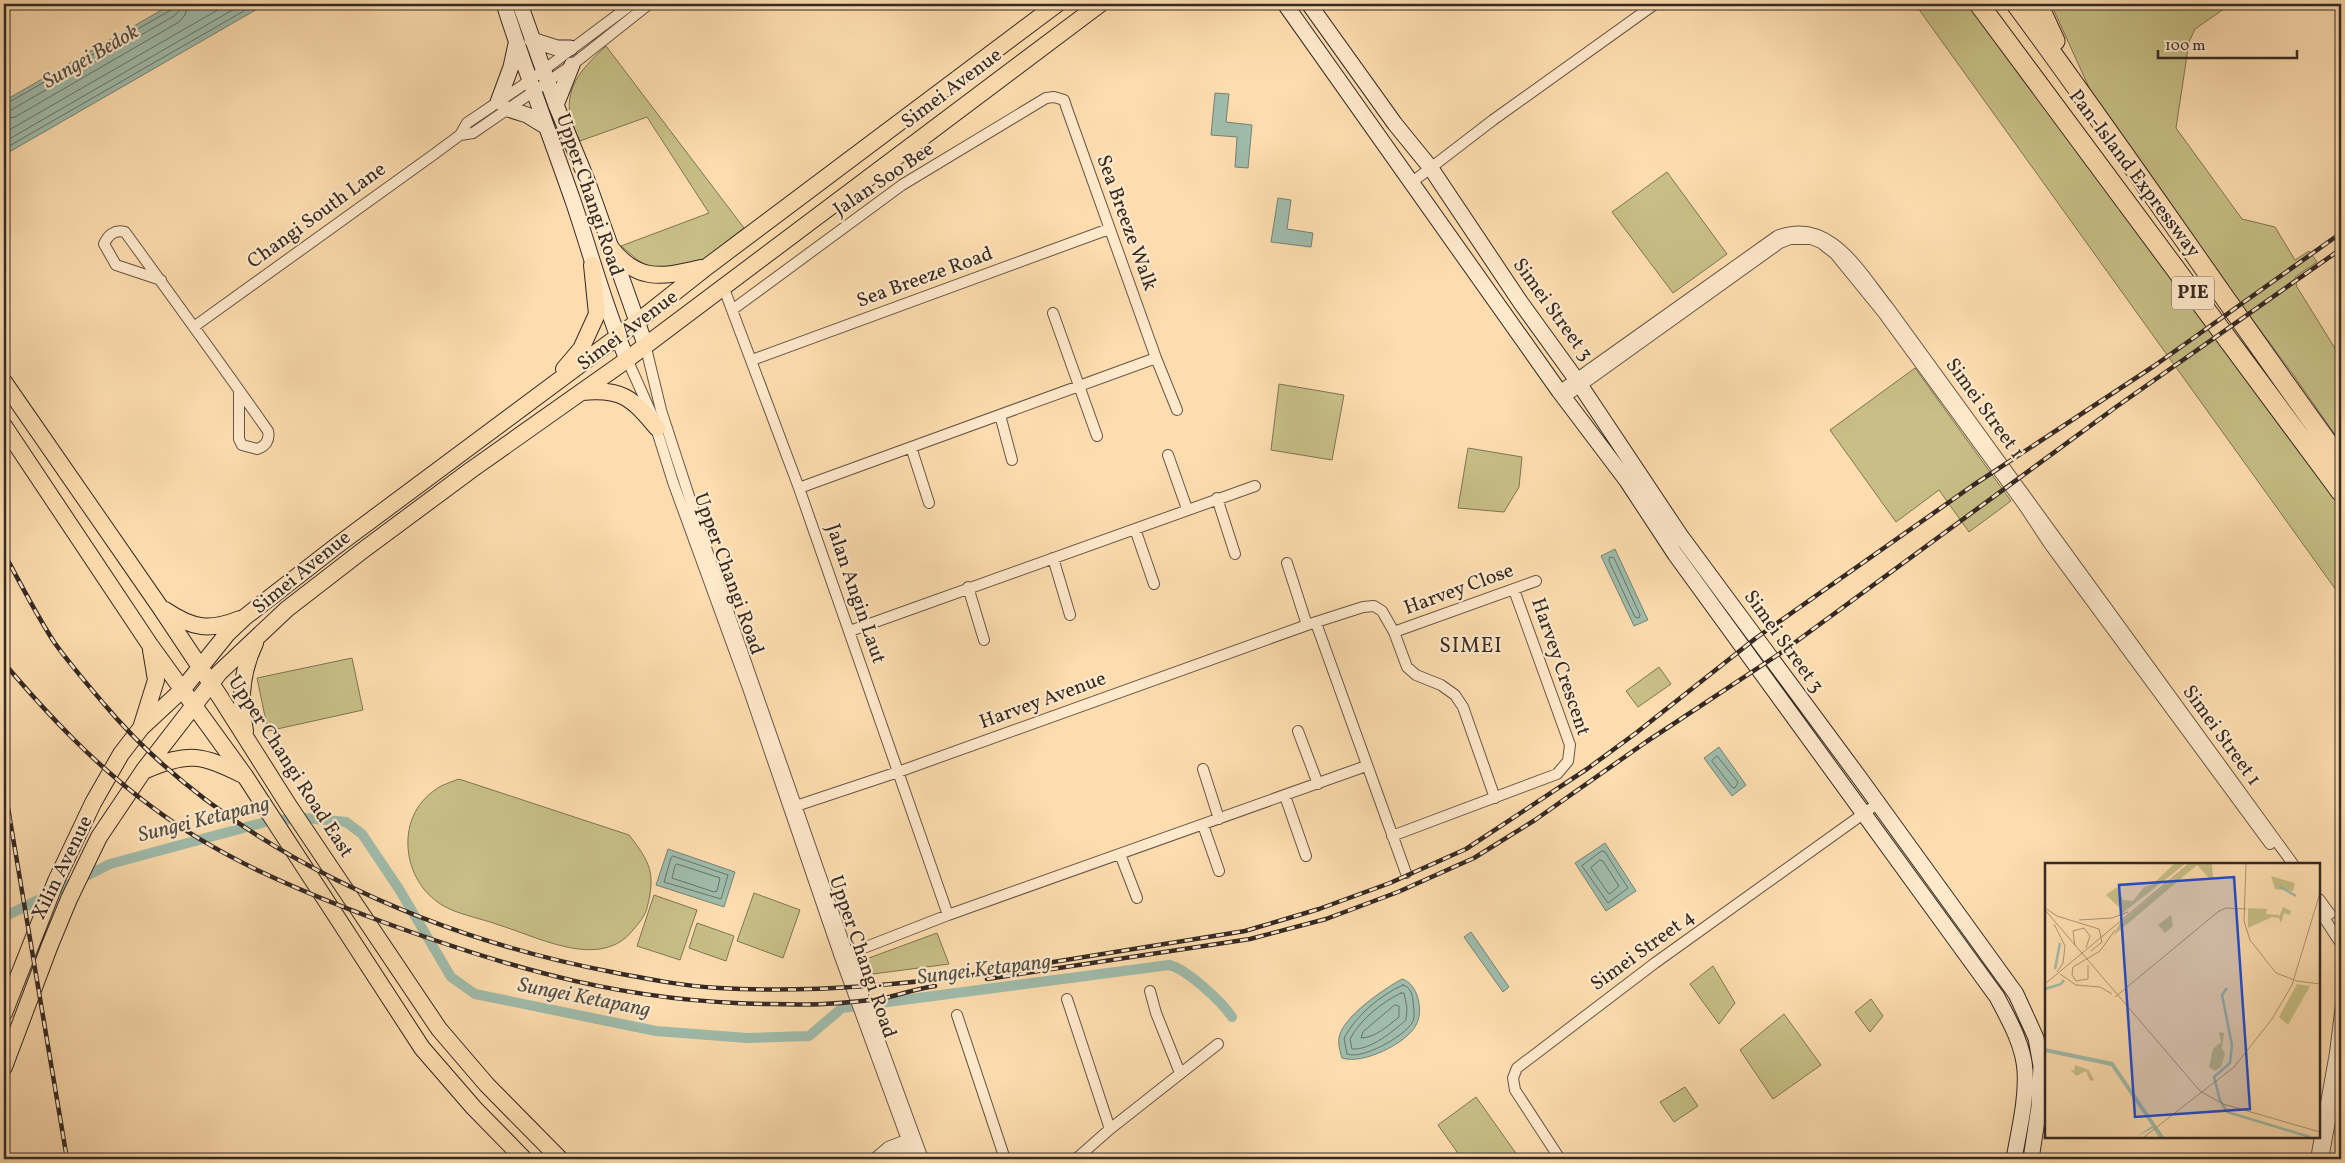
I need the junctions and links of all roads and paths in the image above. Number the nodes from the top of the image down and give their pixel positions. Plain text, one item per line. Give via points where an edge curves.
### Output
1 (504, 4) edge
2 (520, 4) edge
3 (632, 4) edge
4 (649, 4) edge
5 (1058, 4) edge
6 (1100, 4) edge
7 (1286, 4) edge
8 (1309, 4) edge
9 (1655, 4) edge
10 (1979, 4) edge
11 (2016, 4) edge
12 (2038, 4) edge
13 (532, 40) junction
14 (516, 42) junction
15 (570, 48) junction
16 (572, 65) junction
17 (545, 76) junction
18 (531, 86) junction
19 (2083, 93) junction
20 (1064, 100) joint
21 (556, 105) junction
22 (503, 106) junction
23 (1395, 124) junction
24 (545, 126) junction
25 (1385, 146) junction
26 (1430, 167) junction
27 (1410, 183) junction
28 (1109, 229) junction
29 (608, 244) junction
30 (592, 265) junction
31 (708, 266) junction
32 (161, 280) junction
33 (723, 286) junction
34 (732, 310) junction
35 (1052, 313) dead end
36 (636, 323) junction
37 (195, 326) junction
38 (617, 337) junction
39 (645, 344) junction
40 (1156, 358) junction
41 (627, 359) junction
42 (752, 360) junction
43 (4, 382) edge
44 (1579, 382) junction
45 (1079, 386) junction
46 (239, 390) junction
47 (582, 392) junction
48 (543, 393) junction
49 (1561, 394) junction
50 (1177, 410) dead end
51 (1000, 415) junction
52 (4, 426) edge
53 (657, 428) junction
54 (1096, 436) dead end
55 (911, 447) junction
56 (1168, 455) dead end
57 (1012, 460) dead end
58 (2341, 460) edge
59 (1255, 486) dead end
60 (799, 488) junction
61 (2341, 492) edge
62 (1217, 498) junction
63 (929, 503) dead end
64 (1187, 509) junction
65 (1135, 529) junction
66 (1235, 554) dead end
67 (1053, 558) junction
68 (1287, 563) dead end
69 (1536, 580) dead end
70 (1154, 584) dead end
71 (968, 587) junction
72 (1514, 590) junction
73 (160, 606) junction
74 (1070, 615) dead end
75 (245, 617) junction
76 (1311, 624) junction
77 (850, 631) junction
78 (1394, 632) junction
79 (258, 636) junction
80 (984, 640) dead end
81 (150, 645) junction
82 (199, 666) junction
83 (210, 682) junction
84 (182, 690) junction
85 (194, 706) junction
86 (141, 728) junction
87 (1298, 731) dead end
88 (246, 738) junction
89 (1366, 766) junction
90 (1203, 769) dead end
91 (144, 770) junction
92 (898, 772) junction
93 (245, 776) junction
94 (1318, 784) junction
95 (1285, 796) junction
96 (1495, 798) junction
97 (1877, 804) junction
98 (794, 807) junction
99 (1864, 813) junction
100 (1219, 819) junction
101 (1203, 825) junction
102 (1392, 836) junction
103 (1120, 854) junction
104 (1306, 856) dead end
105 (2284, 863) edge
106 (2292, 863) edge
107 (1219, 871) dead end
108 (1406, 873) dead end
109 (1137, 898) dead end
110 (2320, 900) edge
111 (2320, 912) edge
112 (948, 915) junction
113 (2341, 931) edge
114 (2341, 944) edge
115 (844, 956) junction
116 (1150, 991) dead end
117 (1067, 999) dead end
118 (2341, 1004) edge
119 (4, 1014) edge
120 (957, 1016) dead end
121 (1218, 1044) dead end
122 (2341, 1060) edge
123 (4, 1067) edge
124 (1180, 1073) junction
125 (1110, 1129) junction
126 (2320, 1137) edge
127 (2320, 1138) edge
128 (912, 1142) junction
129 (524, 1159) edge
130 (560, 1159) edge
131 (874, 1159) edge
132 (889, 1159) edge
133 (914, 1159) edge
134 (923, 1159) edge
135 (1005, 1159) edge
136 (1076, 1159) edge
137 (1560, 1159) edge
138 (2014, 1159) edge
139 (2032, 1159) edge
140 (2316, 1159) edge
141 (2323, 1159) edge

1 - 14 main road, Upper Changi Road
2 - 13 main road, Upper Changi Road
3 - 15 street
4 - 16 street
5 - 31 main road, Simei Avenue
6 - 33 main road, Simei Avenue
7 - 25 main road, Simei Street 3
8 - 23 main road, Simei Street 3
9 - 26 street
10 - 61 highway, Pan-Island Expressway / PIE
11 - 19 highway, Pan-Island Expressway / PIE
12 - 19 highway
13 - 15 main road via 557,48
13 - 17 main road, Upper Changi Road
14 - 18 main road, Upper Changi Road
14 - 22 main road
15 - 17 street
16 - 17 street
16 - 21 main road
17 - 18 street, Changi South Lane
17 - 21 main road, Upper Changi Road
18 - 22 street, Changi South Lane
18 - 24 main road, Upper Changi Road
19 - 58 highway, Pan-Island Expressway / PIE via 2277,374
20 - 28 street, Sea Breeze Walk
20 - 34 street, Jalan Soo Bee via 1046,98 902,185
21 - 29 main road, Upper Changi Road via 587,180
22 - 24 main road
22 - 37 street, Changi South Lane via 467,123 460,135
23 - 25 main road via 1394,138
23 - 26 main road, Simei Street 3
24 - 30 main road, Upper Changi Road
25 - 27 main road, Simei Street 3
26 - 27 street
26 - 44 main road, Simei Street 3 via 1520,303
27 - 49 main road, Simei Street 3
28 - 40 street, Sea Breeze Walk
28 - 42 street, Sea Breeze Road
29 - 31 main road via 628,263 651,276 670,276
29 - 36 main road, Upper Changi Road
30 - 38 main road, Upper Changi Road
30 - 48 main road via 597,314 582,349
31 - 36 main road, Simei Avenue
32 - 32 street via 116,265 104,244 110,235 121,230 126,232
32 - 37 street
33 - 34 street, Jalan Angin Laut
33 - 39 main road, Simei Avenue
34 - 42 street, Jalan Angin Laut
35 - 45 street
36 - 38 main road, Simei Avenue
36 - 39 main road, Upper Changi Road
37 - 46 street
38 - 41 main road, Upper Changi Road
38 - 48 main road, Simei Avenue
39 - 41 main road, Simei Avenue
39 - 98 street, Upper Changi Road via 661,410
40 - 45 street
40 - 50 street, Sea Breeze Walk
41 - 47 main road, Simei Avenue
41 - 53 street, Upper Changi Road
42 - 60 street, Jalan Angin Laut
43 - 73 main road, Upper Changi Road East
44 - 49 street, Simei Street 1
44 - 97 main road, Simei Street 3 via 1680,535
44 - 105 street, Simei Street 1 via 1780,243 1801,238 1821,243 1835,254 1883,313 2054,552
44 - 106 street, Simei Street 1 via 1777,236 1802,230 1824,236 1840,248 1889,308
45 - 51 street
45 - 54 street
46 - 46 street via 270,437 257,450 242,445 239,439
47 - 53 main road via 602,390 628,398
47 - 79 main road, Simei Avenue via 362,551 287,609
48 - 75 main road, Simei Avenue
49 - 99 main road, Simei Street 3 via 1627,481 1675,554
51 - 55 street
51 - 57 street
52 - 81 main road
53 - 98 street, Upper Changi Road
55 - 60 street
55 - 63 street
56 - 64 street
59 - 62 street
60 - 77 street, Jalan Angin Laut
62 - 64 street
62 - 66 street
64 - 65 street
65 - 67 street
65 - 70 street
67 - 71 street
67 - 74 street
68 - 76 street
69 - 72 street, Harvey Close
71 - 77 street
71 - 80 street
72 - 78 street, Harvey Close
72 - 96 street, Harvey Crescent via 1571,753 1557,774
73 - 75 main road via 180,620 205,627 216,627
73 - 82 main road, Upper Changi Road East
75 - 82 main road, Simei Avenue
76 - 78 street via 1374,606 1382,611
76 - 89 street
76 - 92 street, Harvey Avenue
77 - 92 street, Jalan Angin Laut
78 - 96 street via 1407,667 1416,675 1441,685 1455,695 1463,707
79 - 83 main road, Simei Avenue
79 - 88 main road via 242,685
81 - 84 main road
81 - 86 main road via 156,680
82 - 83 main road, Upper Changi Road East
82 - 84 main road, Simei Avenue
83 - 85 main road, Simei Avenue
83 - 88 main road, Upper Changi Road East
84 - 85 main road
84 - 86 main road, Xilin Avenue
85 - 91 main road, Xilin Avenue
85 - 93 main road
86 - 119 main road, Xilin Avenue via 121,754 93,803 36,928
87 - 94 street
88 - 130 main road, Upper Changi Road East via 439,1029 486,1085
89 - 94 street
89 - 102 street
90 - 100 street
91 - 93 main road via 186,756 220,764
91 - 123 main road, Xilin Avenue via 99,837 69,899
92 - 98 street, Harvey Avenue
92 - 112 street, Jalan Angin Laut
93 - 129 main road via 422,1048
94 - 95 street
95 - 100 street
95 - 104 street
96 - 102 street, Harvey Crescent
97 - 99 street, Simei Street 4
97 - 139 main road, Simei Street 3 via 2016,994 2028,1018 2041,1066
98 - 115 street, Upper Changi Road
99 - 137 street, Simei Street 4 via 1655,963 1517,1068 1513,1078 1514,1090
99 - 138 main road, Simei Street 3 via 1997,998 2011,1023 2025,1070 2024,1102
100 - 101 street
101 - 103 street
101 - 107 street
102 - 108 street
103 - 109 street
103 - 112 street
110 - 113 street
111 - 114 street
112 - 115 street
115 - 128 street, Upper Changi Road
116 - 124 street
117 - 125 street
118 - 126 street
120 - 135 street
121 - 124 street
122 - 141 street
124 - 125 street
125 - 136 street
127 - 140 street
128 - 131 street via 888,1147
128 - 132 street
128 - 133 street, Upper Changi Road
128 - 134 street, Upper Changi Road

